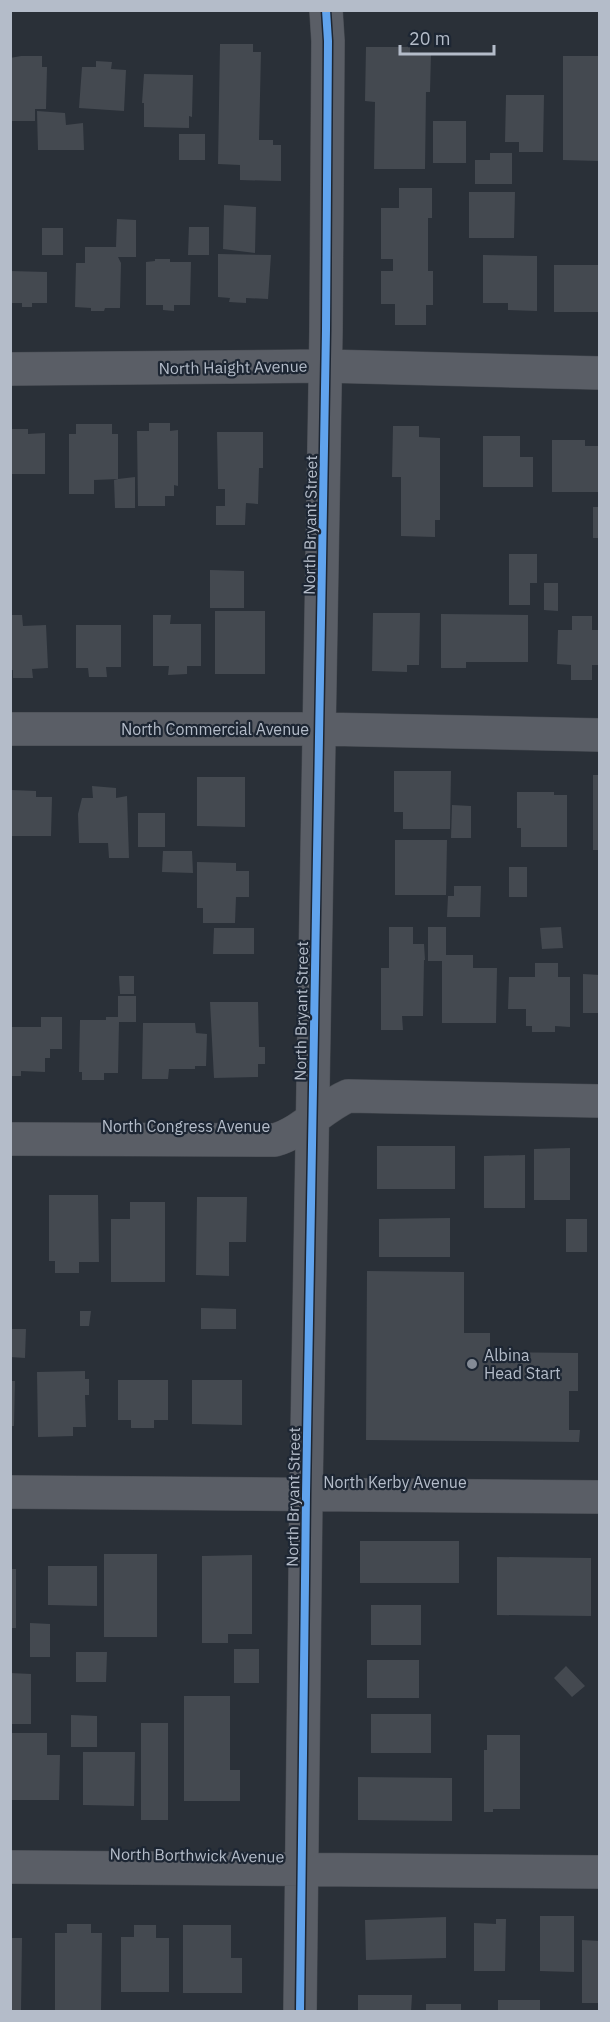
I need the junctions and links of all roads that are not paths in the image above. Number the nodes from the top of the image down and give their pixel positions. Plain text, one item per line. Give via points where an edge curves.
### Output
1 (326, 10) edge
2 (326, 366) junction
3 (10, 369) edge
4 (600, 373) edge
5 (10, 729) edge
6 (320, 729) junction
7 (600, 735) edge
8 (600, 1101) edge
9 (313, 1118) junction
10 (10, 1139) edge
11 (10, 1492) edge
12 (306, 1495) junction
13 (600, 1497) edge
14 (10, 1867) edge
15 (303, 1870) junction
16 (600, 1872) edge
17 (300, 2012) edge

1 - 2 street, North Bryant Street
2 - 3 street, North Haight Avenue
2 - 4 street, North Haight Avenue
2 - 6 street, North Bryant Street
5 - 6 street, North Commercial Avenue
6 - 7 street, North Commercial Avenue
6 - 9 street, North Bryant Street
8 - 9 street, North Congress Avenue via 348,1096
9 - 10 street, North Congress Avenue via 288,1136 275,1140
9 - 12 street, North Bryant Street
11 - 12 street, North Kerby Avenue
12 - 13 street, North Kerby Avenue
12 - 15 street, North Bryant Street
14 - 15 street, North Borthwick Avenue
15 - 16 street, North Borthwick Avenue
15 - 17 street, North Bryant Street

